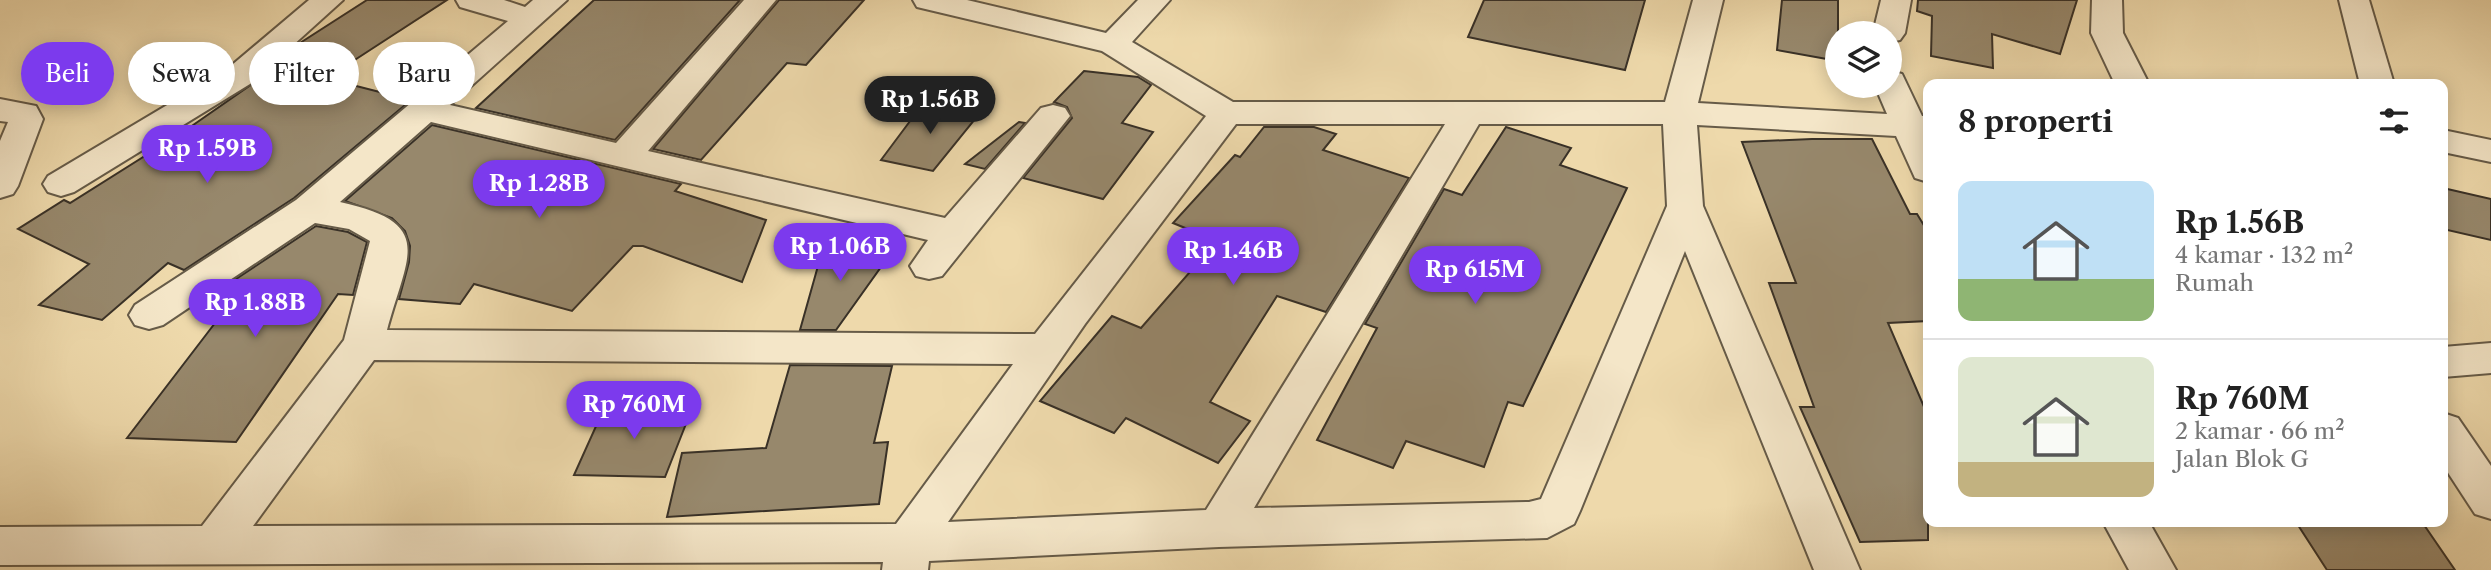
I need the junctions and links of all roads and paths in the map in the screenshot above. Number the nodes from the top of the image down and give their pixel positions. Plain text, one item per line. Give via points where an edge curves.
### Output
1 (328, 0) edge
2 (471, 0) edge
3 (761, 0) edge
4 (928, 0) edge
5 (1155, 0) edge
6 (1709, 0) edge
7 (1896, 0) edge
8 (2107, 0) edge
9 (2354, 0) edge
10 (541, 9) edge
11 (1892, 21) edge
12 (1113, 44) junction
13 (2129, 79) edge
14 (2376, 79) edge
15 (1901, 98) edge
16 (0, 110) edge
17 (423, 110) junction
18 (1226, 113) junction
19 (1679, 113) junction
20 (1468, 114) junction
21 (1053, 116) dead end
22 (1919, 127) edge
23 (2448, 142) edge
24 (1923, 146) edge
25 (2491, 151) edge
26 (623, 157) junction
27 (2, 174) edge
28 (61, 184) dead end
29 (1685, 206) junction
30 (309, 209) junction
31 (953, 233) junction
32 (929, 266) dead end
33 (149, 315) dead end
34 (363, 345) junction
35 (1046, 349) junction
36 (2491, 358) edge
37 (2448, 362) edge
38 (2448, 437) edge
39 (2491, 501) edge
40 (2128, 527) edge
41 (1219, 528) junction
42 (0, 546) edge
43 (212, 547) junction
44 (906, 556) edge
45 (1837, 570) edge
46 (2153, 570) edge

1 - 28 street via 238,77
2 - 10 street
3 - 26 street
4 - 12 street
5 - 12 street
6 - 19 street
7 - 11 street
8 - 13 street via 2109,44
9 - 14 street
10 - 17 street
12 - 18 street
15 - 22 street
16 - 27 street via 18,112 26,119
17 - 26 street
17 - 30 street
18 - 20 street
18 - 35 street
19 - 20 street
19 - 22 street
19 - 29 street
20 - 41 street
21 - 31 street
22 - 24 street
23 - 25 street
26 - 31 street
29 - 41 street via 1558,511 1547,519
29 - 45 street
30 - 33 street
30 - 34 street via 362,220 380,227 388,237
31 - 32 street
34 - 35 street
34 - 43 street
35 - 44 street
36 - 37 street
38 - 39 street
40 - 46 street
41 - 44 street
42 - 43 street
43 - 44 street

